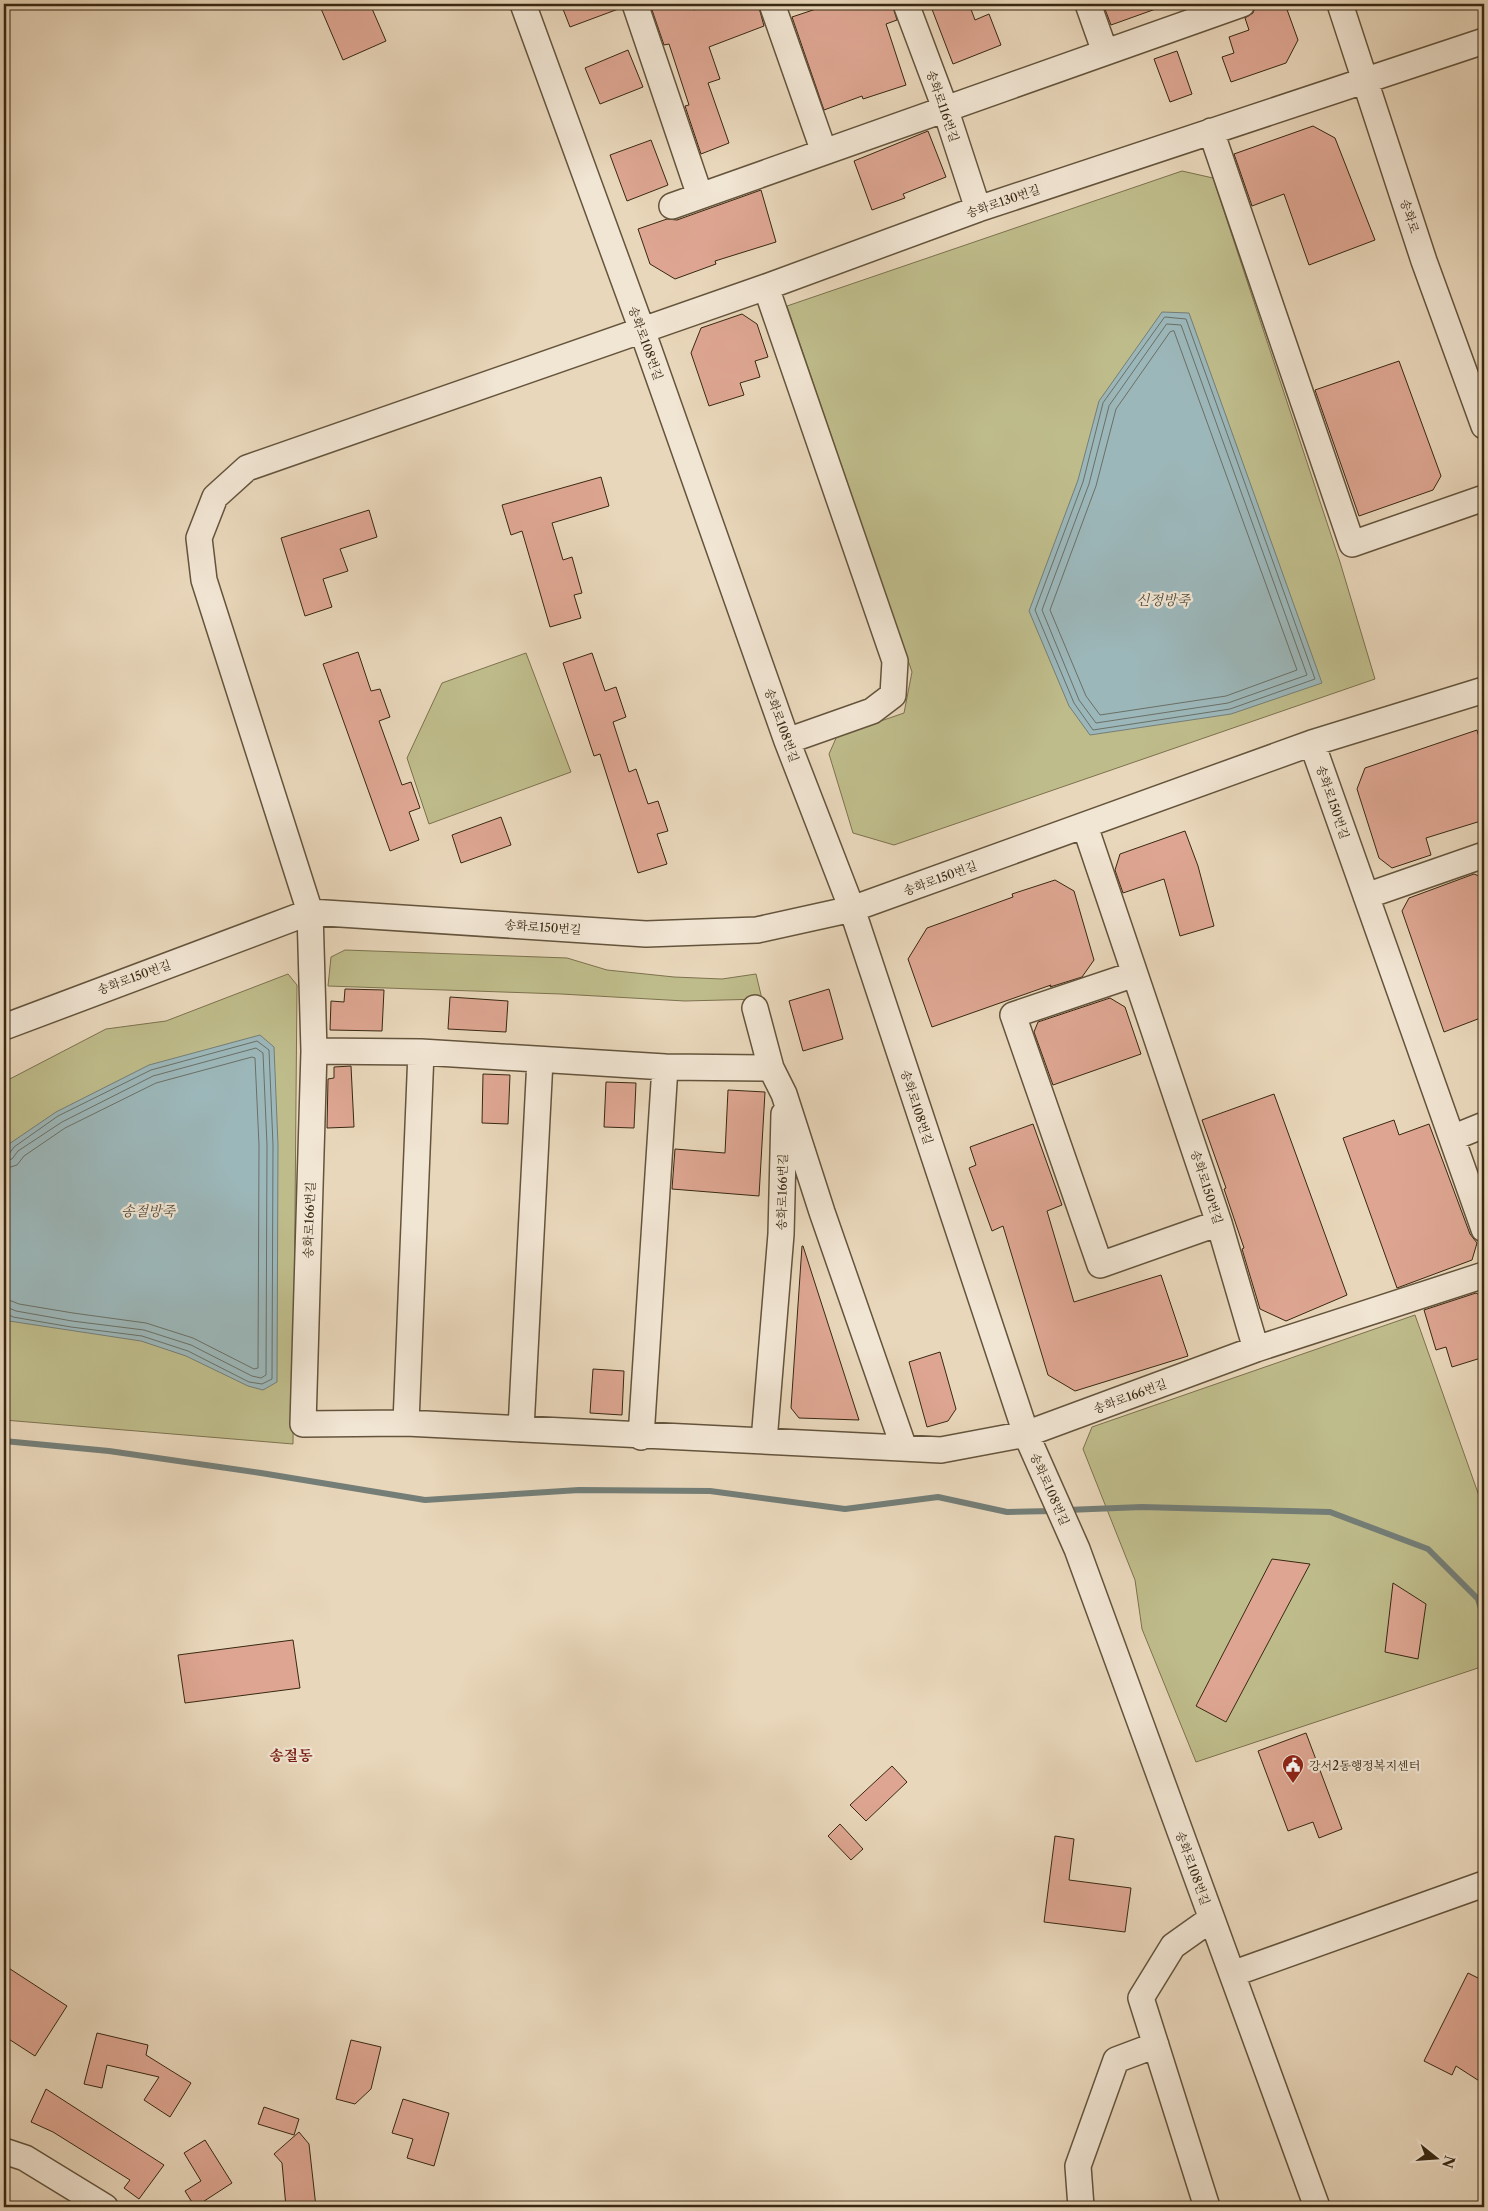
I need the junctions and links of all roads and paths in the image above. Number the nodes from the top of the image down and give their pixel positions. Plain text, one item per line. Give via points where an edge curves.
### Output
1 (523, 4) edge
2 (635, 4) edge
3 (772, 4) edge
4 (906, 4) edge
5 (1088, 4) edge
6 (1340, 4) edge
7 (1228, 6) edge
8 (1484, 41) edge
9 (1105, 52) junction
10 (1367, 80) junction
11 (945, 108) junction
12 (1211, 131) junction
13 (824, 152) junction
14 (700, 196) junction
15 (672, 206) dead end
16 (978, 209) junction
17 (766, 287) junction
18 (642, 330) junction
19 (1484, 426) edge
20 (1484, 498) edge
21 (1484, 690) edge
22 (787, 741) junction
23 (1312, 743) junction
24 (1086, 826) junction
25 (1484, 855) edge
26 (1366, 896) junction
27 (852, 909) junction
28 (310, 912) junction
29 (1135, 974) junction
30 (755, 1008) dead end
31 (4, 1027) edge
32 (314, 1050) junction
33 (420, 1052) junction
34 (540, 1060) junction
35 (665, 1068) junction
36 (771, 1068) junction
37 (784, 1094) junction
38 (1484, 1125) edge
39 (1452, 1138) junction
40 (822, 1212) junction
41 (1219, 1223) junction
42 (1484, 1229) edge
43 (781, 1234) junction
44 (1484, 1275) edge
45 (1256, 1350) junction
46 (406, 1423) junction
47 (521, 1429) junction
48 (1026, 1434) junction
49 (641, 1437) junction
50 (764, 1440) junction
51 (904, 1448) junction
52 (1484, 1884) edge
53 (1212, 1919) junction
54 (1232, 1974) junction
55 (1156, 2045) junction
56 (4, 2151) edge
57 (105, 2207) edge
58 (1081, 2207) edge
59 (1207, 2207) edge
60 (1317, 2207) edge

1 - 18 street, 송화로108번길
2 - 14 street
3 - 13 street
4 - 11 street, 송화로116번길
5 - 9 street
6 - 10 street, 송화로
7 - 9 street
8 - 10 street, 송화로130번길
9 - 11 street
10 - 12 street, 송화로130번길
10 - 19 street, 송화로 via 1424,260
11 - 13 street
11 - 16 street, 송화로116번길
12 - 16 street, 송화로130번길
12 - 20 street via 1352,544
13 - 14 street
14 - 15 street
16 - 17 street, 송화로130번길
17 - 18 street, 송화로130번길
17 - 22 street via 895,661 893,695 872,711
18 - 22 street, 송화로108번길
18 - 28 street, 송화로130번길 via 247,468 215,497 200,538 204,580
21 - 23 street, 송화로150번길
22 - 27 street, 송화로108번길
23 - 24 street, 송화로150번길
23 - 26 street, 송화로150번길
24 - 27 street, 송화로150번길
24 - 29 street, 송화로150번길
25 - 26 street
26 - 39 street, 송화로150번길
27 - 28 street, 송화로150번길 via 756,930 646,934
27 - 48 street, 송화로108번길
28 - 31 street, 송화로150번길
28 - 32 street, 송화로166번길
29 - 41 street, 송화로150번길
29 - 41 street via 1013,1015 1100,1265
30 - 36 street
32 - 33 street
32 - 46 street, 송화로166번길 via 303,1424
33 - 34 street
33 - 46 street
34 - 35 street
34 - 47 street
35 - 36 street
35 - 49 street
36 - 37 street
37 - 40 street
37 - 43 street, 송화로166번길
38 - 39 street
39 - 42 street, 송화로150번길
40 - 43 street via 807,1205 796,1208
40 - 51 street
41 - 45 street, 송화로150번길
43 - 50 street, 송화로166번길
44 - 45 street, 송화로166번길
45 - 48 street, 송화로166번길
46 - 47 street, 송화로166번길
47 - 49 street, 송화로166번길
48 - 51 street, 송화로166번길 via 940,1450
48 - 53 street, 송화로108번길 via 1077,1549
49 - 50 street, 송화로166번길
50 - 51 street, 송화로166번길
52 - 54 street
53 - 54 street, 송화로108번길
53 - 55 street via 1173,1946 1141,1998
54 - 60 street, 송화로108번길
55 - 58 street via 1116,2060 1078,2166
55 - 59 street
56 - 57 street via 25,2158

